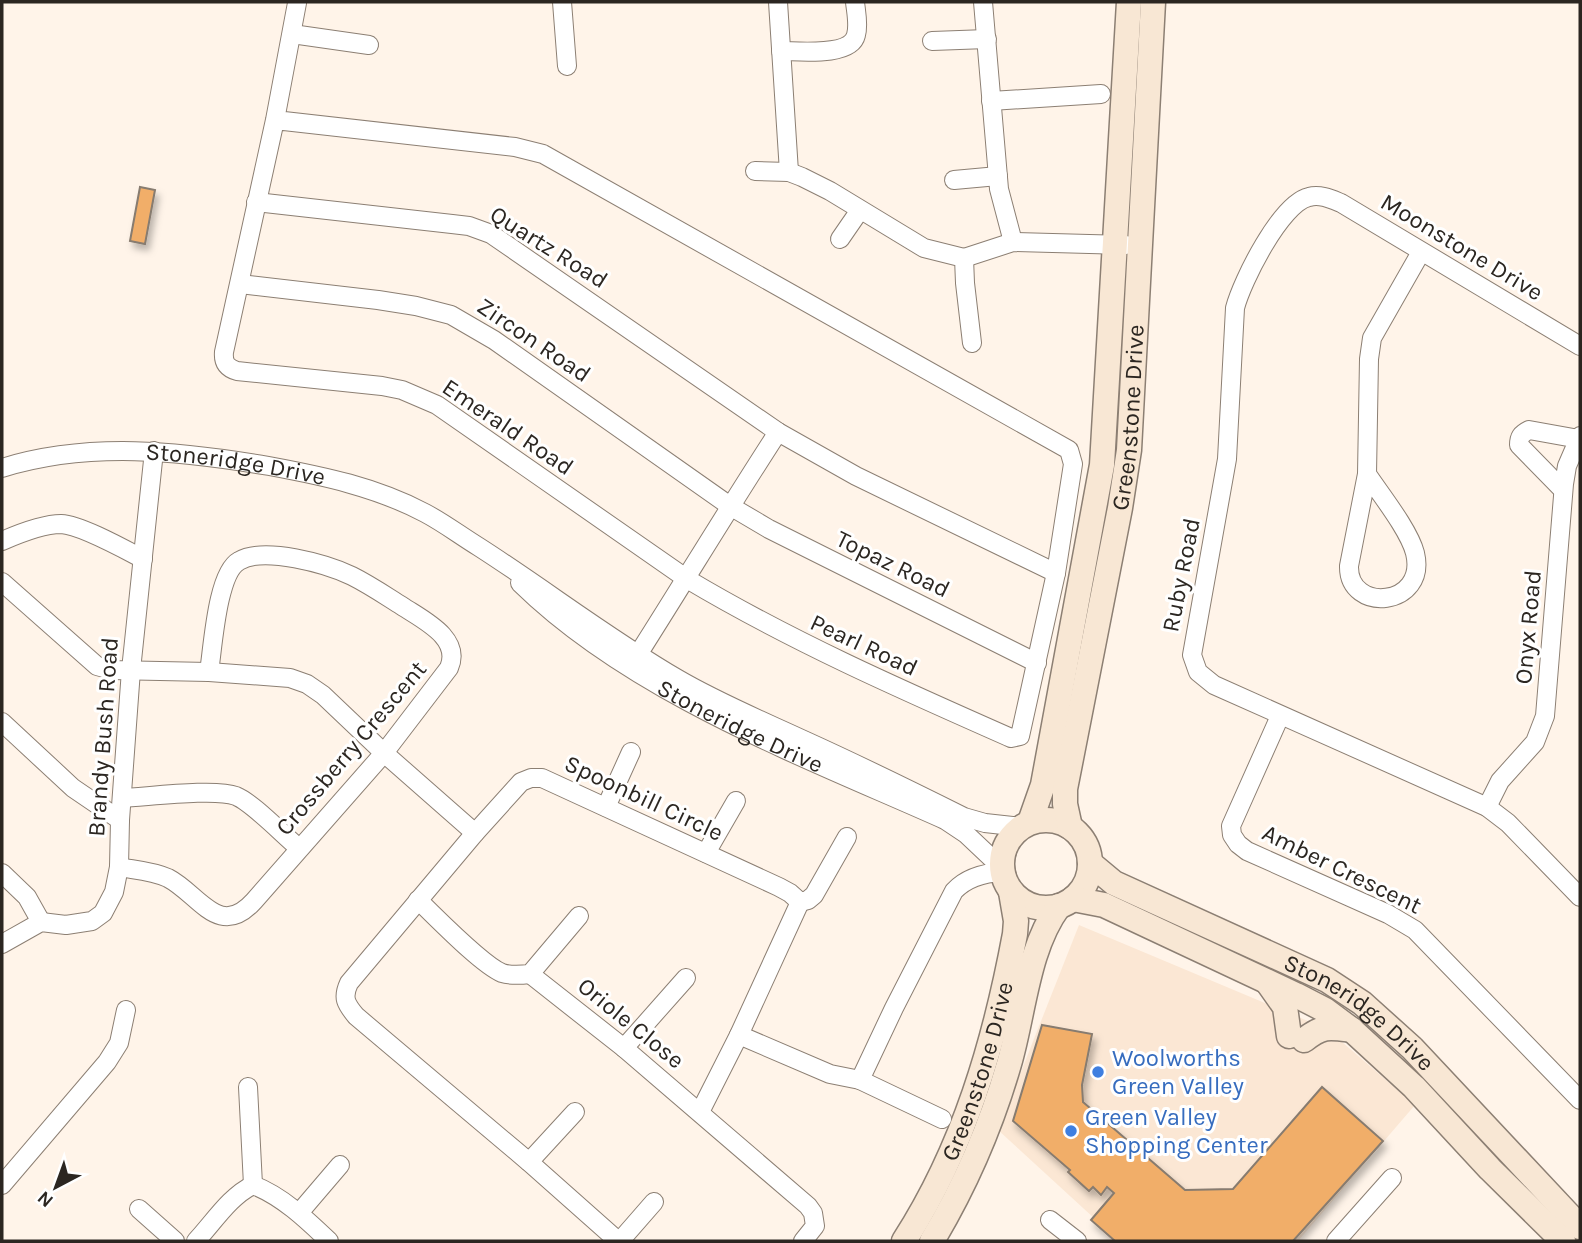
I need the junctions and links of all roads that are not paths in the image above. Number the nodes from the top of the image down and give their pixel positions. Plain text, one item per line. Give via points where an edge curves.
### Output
1 (562, 2) edge
2 (778, 2) edge
3 (855, 2) edge
4 (983, 2) edge
5 (1129, 2) edge
6 (1153, 2) edge
7 (297, 3) edge
8 (292, 34) junction
9 (987, 39) junction
10 (932, 41) dead end
11 (369, 45) dead end
12 (780, 51) junction
13 (567, 66) dead end
14 (1101, 94) dead end
15 (991, 101) junction
16 (275, 120) junction
17 (755, 171) dead end
18 (789, 172) junction
19 (998, 176) junction
20 (954, 180) dead end
21 (1316, 196) joint
22 (257, 202) junction
23 (860, 210) junction
24 (840, 239) dead end
25 (1013, 242) junction
26 (1116, 244) junction
27 (1140, 246) junction
28 (1421, 252) junction
29 (964, 258) junction
30 (240, 284) junction
31 (972, 343) dead end
32 (1580, 346) edge
33 (778, 432) junction
34 (1580, 437) edge
35 (154, 451) junction
36 (2, 468) edge
37 (1367, 474) junction
38 (1563, 491) junction
39 (730, 506) junction
40 (2, 541) edge
41 (144, 551) junction
42 (1056, 573) junction
43 (687, 579) junction
44 (2, 582) edge
45 (634, 661) junction
46 (1037, 663) junction
47 (131, 670) junction
48 (209, 672) junction
49 (1280, 716) junction
50 (2, 722) edge
51 (631, 752) dead end
52 (384, 753) junction
53 (122, 798) junction
54 (736, 801) dead end
55 (606, 807) junction
56 (1487, 807) junction
57 (120, 820) junction
58 (1026, 825) junction
59 (1070, 827) junction
60 (475, 833) junction
61 (847, 837) dead end
62 (299, 848) junction
63 (706, 853) junction
64 (1090, 863) junction
65 (119, 867) junction
66 (2, 873) edge
67 (1005, 877) junction
68 (1580, 897) edge
69 (418, 900) junction
70 (800, 902) junction
71 (1066, 902) junction
72 (579, 916) dead end
73 (41, 922) junction
74 (1234, 937) junction
75 (2, 944) edge
76 (530, 974) junction
77 (686, 978) dead end
78 (1266, 981) junction
79 (126, 1010) dead end
80 (1325, 1010) junction
81 (1352, 1030) junction
82 (739, 1035) junction
83 (624, 1048) junction
84 (860, 1080) junction
85 (248, 1087) dead end
86 (1580, 1100) edge
87 (575, 1112) dead end
88 (700, 1112) junction
89 (942, 1119) dead end
90 (529, 1162) junction
91 (340, 1165) dead end
92 (1392, 1178) dead end
93 (2, 1185) edge
94 (253, 1185) junction
95 (654, 1202) dead end
96 (139, 1209) dead end
97 (299, 1213) junction
98 (1050, 1220) dead end
99 (1580, 1227) edge
100 (175, 1241) edge
101 (196, 1241) edge
102 (330, 1241) edge
103 (619, 1241) edge
104 (803, 1241) edge
105 (904, 1241) edge
106 (932, 1241) edge
107 (1077, 1241) edge
108 (1336, 1241) edge
109 (1563, 1241) edge

1 - 13 street
2 - 12 street
3 - 12 street via 857,32 848,47
4 - 9 street
5 - 26 main road, Greenstone Drive
6 - 27 main road, Greenstone Drive
7 - 8 street
8 - 11 street
8 - 16 street
9 - 10 street
9 - 15 street
12 - 18 street
14 - 15 street
15 - 19 street
16 - 22 street
16 - 42 street via 515,146 544,154 1055,441 1073,457
17 - 18 street
18 - 23 street
19 - 20 street
19 - 25 street
21 - 28 street, Moonstone Drive via 1341,204
21 - 49 street, Ruby Road via 1304,198 1288,212 1238,295 1227,459 1192,647 1194,664 1204,679
22 - 30 street
22 - 33 street, Quartz Road via 469,226 491,234
23 - 24 street
23 - 29 street via 924,248
25 - 26 street
25 - 29 street
26 - 27 street
26 - 58 main road, Greenstone Drive via 1098,491 1043,785
27 - 59 main road, Greenstone Drive via 1129,450 1065,789
28 - 32 street, Moonstone Drive
28 - 37 street via 1372,338
29 - 31 street
30 - 39 street, Zircon Road via 379,300 451,315 494,340
30 - 43 street, Emerald Road via 223,359 228,367 382,386 419,396
33 - 39 street
33 - 42 street via 856,476
34 - 38 street, Onyx Road via 1567,466
34 - 38 street via 1529,430 1519,439 1519,445
35 - 36 street, Stoneridge Drive via 53,455
35 - 41 street, Brandy Bush Road
35 - 45 street, Stoneridge Drive via 318,475 396,499 495,558 537,600 606,653
37 - 37 street via 1415,555 1410,586 1391,598 1368,596 1349,576
38 - 56 street, Onyx Road via 1545,716 1535,742 1500,781
39 - 43 street
39 - 46 street, Topaz Road
40 - 41 street via 63,524 122,548
41 - 47 street, Brandy Bush Road
42 - 46 street
43 - 45 street
43 - 46 street, Pearl Road via 846,665 1011,738 1023,730
44 - 47 street via 92,663 111,670
45 - 58 street, Stoneridge Drive via 964,817
45 - 67 street, Stoneridge Drive via 751,733 945,820 965,834
47 - 48 street
47 - 53 street, Brandy Bush Road
48 - 52 street via 290,678 307,684
48 - 52 street, Crossberry Crescent via 223,585 236,562 267,555 349,575 438,630 451,652 449,668
49 - 56 street, Ruby Road
49 - 86 street, Amber Crescent via 1231,826 1238,845 1415,930
50 - 57 street via 73,788
51 - 55 street
52 - 60 street
52 - 62 street, Crossberry Crescent
53 - 57 street, Brandy Bush Road
53 - 62 street via 235,796
54 - 63 street
55 - 60 street, Spoonbill Circle via 542,778 531,778 517,786
55 - 63 street, Spoonbill Circle
56 - 68 street, Ruby Road
57 - 65 street, Brandy Bush Road
58 - 59 main road via 1053,820
58 - 67 main road via 1005,847
59 - 64 main road via 1085,843
60 - 69 street, Spoonbill Circle
61 - 70 street via 814,895
62 - 65 street, Crossberry Crescent via 247,909 230,917 212,913 161,875
63 - 70 street, Spoonbill Circle
64 - 71 main road via 1087,881
64 - 74 main road, Stoneridge Drive via 1114,883
65 - 73 street, Brandy Bush Road via 112,899 98,918 75,925
66 - 73 street via 27,897
67 - 71 main road via 1022,901 1035,907
67 - 84 street via 986,873 954,891
67 - 105 main road, Greenstone Drive via 1017,921 996,1025 965,1122
69 - 76 street via 496,969 510,975
69 - 90 street, Spoonbill Circle via 349,983 346,1003
70 - 82 street
71 - 78 main road, Stoneridge Drive via 1104,905
71 - 106 main road, Greenstone Drive via 1048,920 1039,942 1014,1049 989,1126
72 - 76 street
73 - 75 street
74 - 80 main road via 1256,958 1322,995 1328,1004
74 - 99 main road, Stoneridge Drive via 1327,980 1362,1003 1412,1048
76 - 83 street, Oriole Close
77 - 83 street
78 - 80 main road, Stoneridge Drive
78 - 81 main road via 1285,1007 1297,1038 1326,1027
79 - 93 street via 119,1043 107,1062
80 - 81 main road, Stoneridge Drive
81 - 109 main road, Stoneridge Drive via 1414,1087
82 - 84 street via 830,1074
82 - 88 street
83 - 88 street, Oriole Close
84 - 89 street
85 - 94 street
87 - 90 street
88 - 104 street via 808,1206 815,1226
90 - 103 street, Spoonbill Circle
91 - 97 street
92 - 108 street
94 - 97 street
94 - 101 street via 243,1189
95 - 103 street
96 - 100 street
97 - 102 street
98 - 107 street

